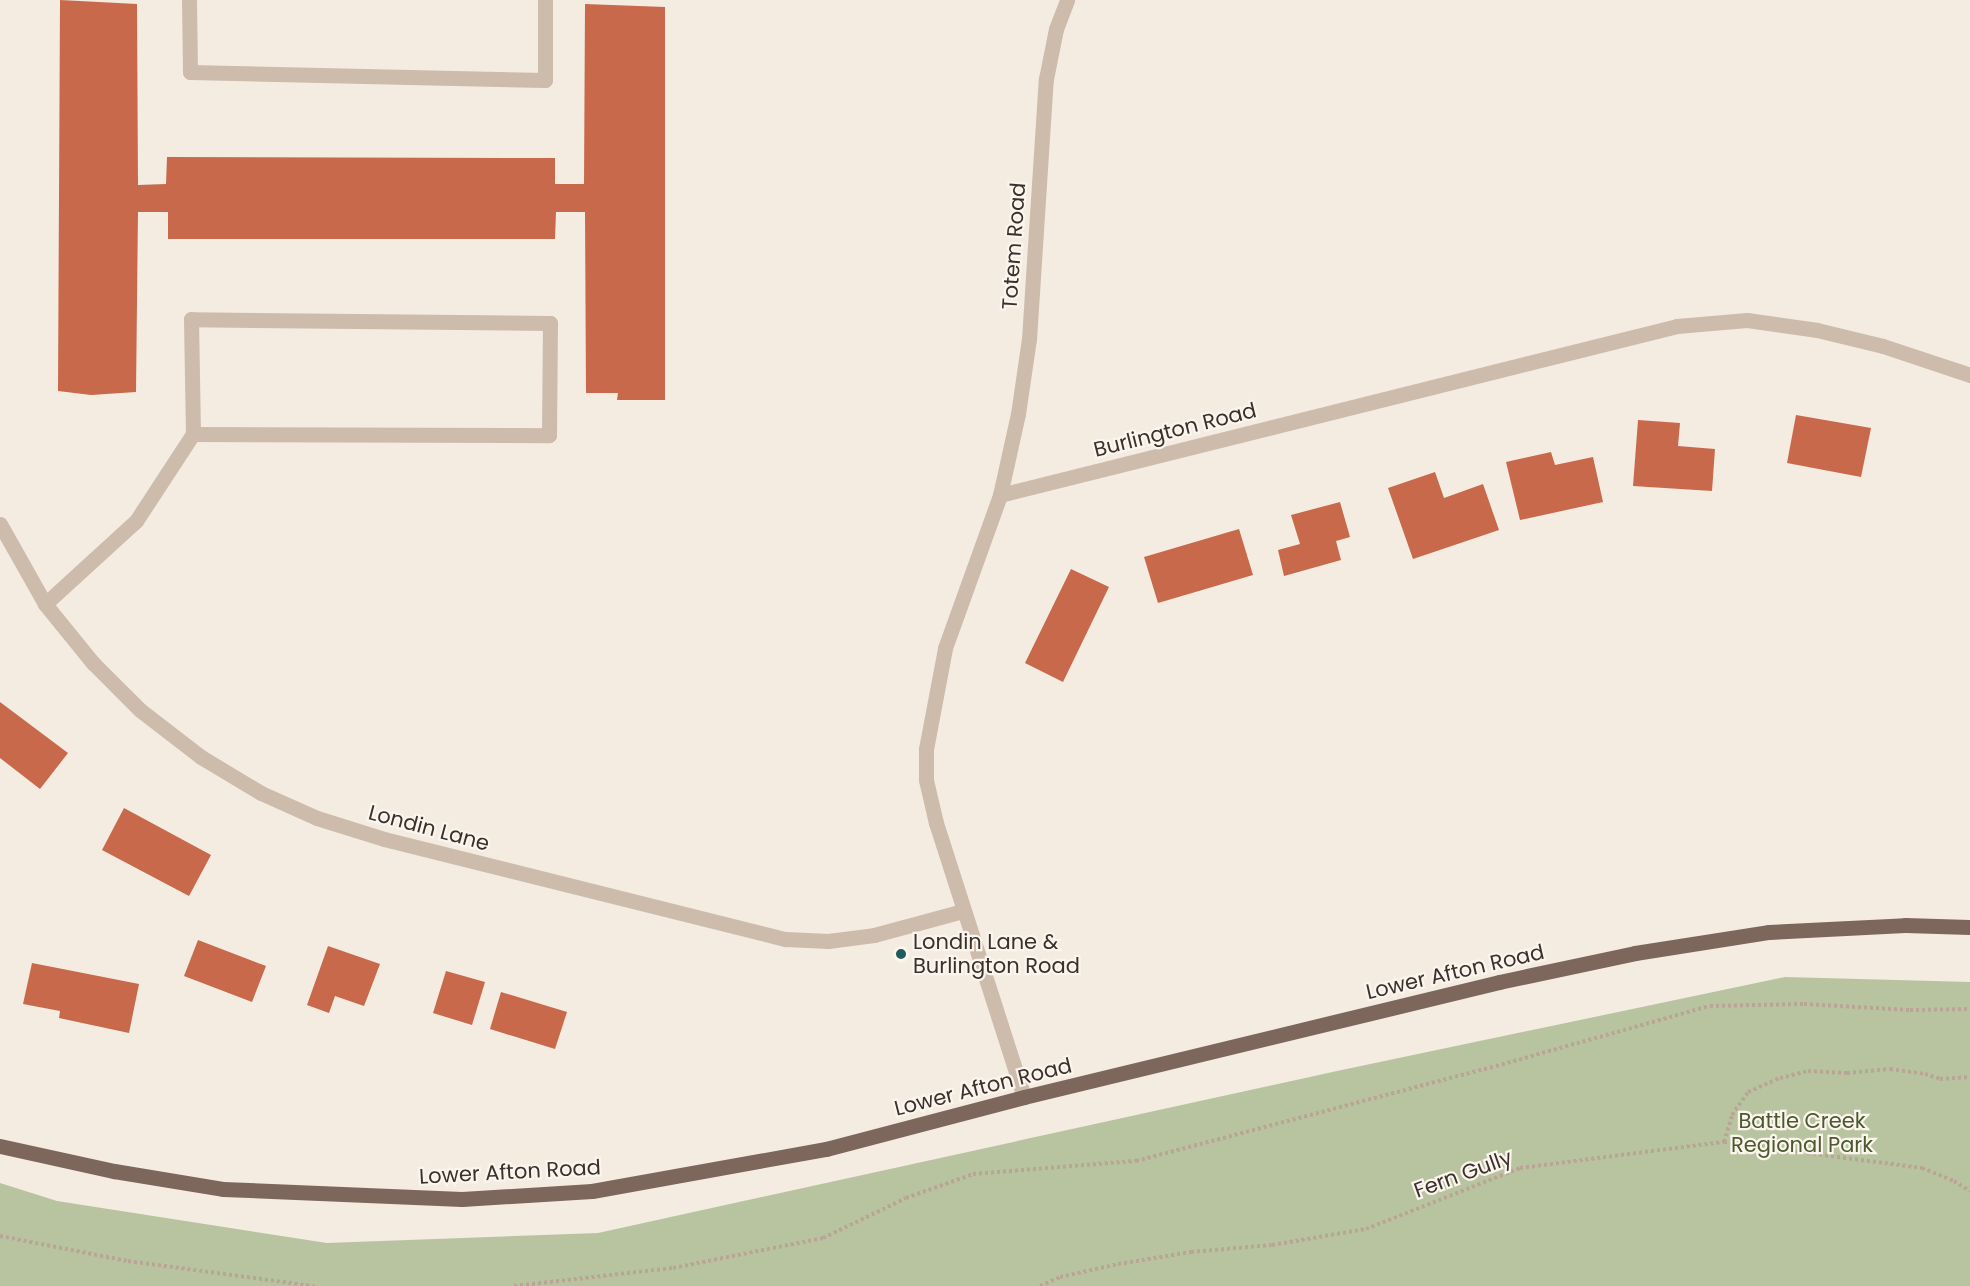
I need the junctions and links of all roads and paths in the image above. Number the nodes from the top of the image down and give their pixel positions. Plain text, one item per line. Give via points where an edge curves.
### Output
1 (189, 0) edge
2 (545, 0) edge
3 (1067, 0) edge
4 (1970, 375) edge
5 (193, 434) junction
6 (1000, 495) junction
7 (0, 524) edge
8 (45, 604) junction
9 (963, 911) junction
10 (1970, 927) edge
11 (1970, 1009) edge
12 (1970, 1077) edge
13 (1024, 1097) junction
14 (1724, 1142) junction
15 (0, 1146) edge
16 (1970, 1191) edge
17 (0, 1236) edge
18 (314, 1286) edge
19 (514, 1286) edge
20 (1040, 1286) edge

1 - 2 street via 190,72 545,80
3 - 6 street, Totem Road via 1056,29 1046,79 1029,339
4 - 6 street, Burlington Road via 1883,346 1817,330 1746,320 1677,326
5 - 5 street via 549,435 550,323 191,319
5 - 8 street via 136,521
6 - 9 street via 945,648 926,749 926,780
7 - 8 street, Londin Lane
8 - 9 street, Londin Lane via 93,663 140,710 201,757 261,793 317,818 384,839 786,939 828,941 874,935
9 - 13 street
10 - 13 main road, Lower Afton Road via 1769,932 1635,953
11 - 19 path via 1710,1006 1136,1161 973,1174 906,1198 823,1238 673,1268
12 - 14 path via 1940,1079 1890,1069 1809,1071 1780,1078 1748,1092 1732,1115
13 - 15 main road, Lower Afton Road via 826,1149 687,1175 592,1191 462,1199 223,1189
14 - 16 path, Fern Gully via 1922,1168
14 - 20 path, Fern Gully via 1520,1168 1366,1229 1272,1245 1191,1251 1060,1277
17 - 18 path via 128,1262

